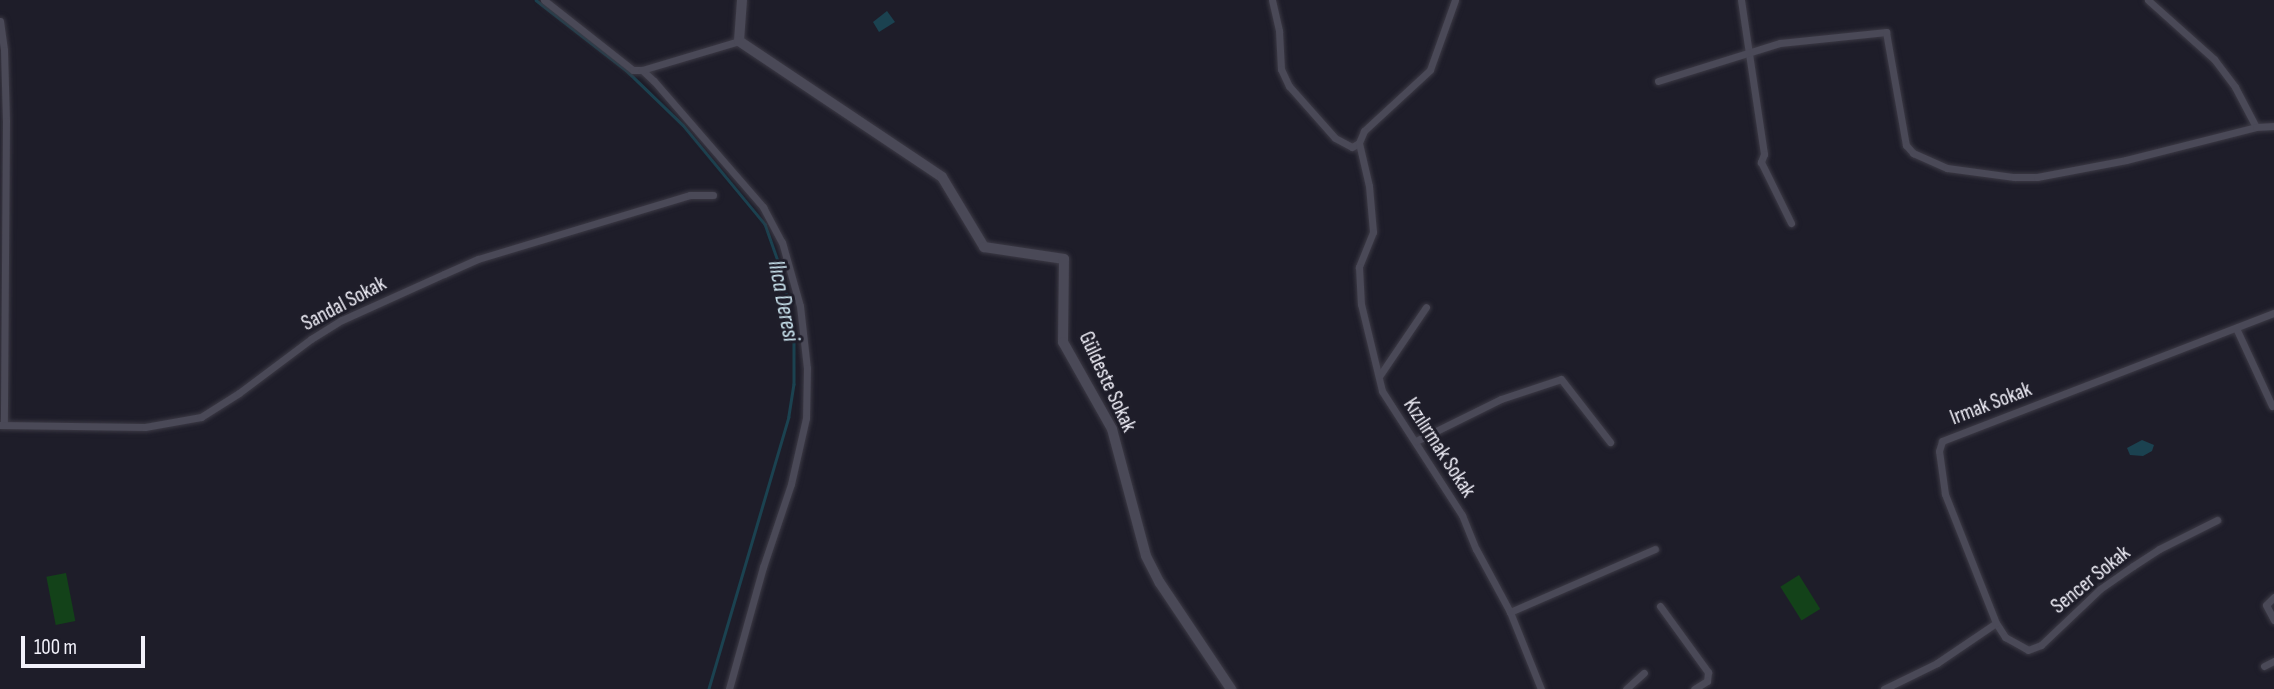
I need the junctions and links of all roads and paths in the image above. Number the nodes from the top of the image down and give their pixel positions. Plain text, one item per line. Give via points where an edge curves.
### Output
1 (544, 0) edge
2 (742, 0) edge
3 (1272, 0) edge
4 (1455, 0) edge
5 (1741, 0) edge
6 (2148, 0) edge
7 (0, 22) edge
8 (739, 41) junction
9 (1749, 54) junction
10 (642, 70) junction
11 (1658, 81) dead end
12 (2274, 126) edge
13 (2256, 127) junction
14 (1359, 143) junction
15 (713, 195) dead end
16 (1791, 223) dead end
17 (1426, 307) dead end
18 (2274, 313) edge
19 (2236, 328) junction
20 (1380, 375) junction
21 (2272, 406) dead end
22 (2, 425) edge
23 (1416, 441) junction
24 (1610, 442) dead end
25 (2217, 520) dead end
26 (1655, 549) dead end
27 (2274, 597) edge
28 (1660, 606) dead end
29 (1510, 612) junction
30 (2274, 620) edge
31 (1996, 623) junction
32 (2274, 661) edge
33 (2264, 666) dead end
34 (1644, 673) dead end
35 (729, 689) edge
36 (1231, 689) edge
37 (1541, 689) edge
38 (1626, 689) edge
39 (1694, 689) edge
40 (1884, 689) edge

1 - 10 street via 633,70
2 - 8 street
3 - 14 street via 1281,69 1289,86 1335,138 1352,147
4 - 14 street via 1430,71 1364,131
5 - 9 street
6 - 13 street via 2214,60
7 - 22 street via 6,133
8 - 10 street
8 - 36 street, Güldeste Sokak via 942,177 984,247 1063,259 1063,342 1112,429 1146,556
9 - 11 street
9 - 13 street via 1791,41 1886,32 1906,145 1913,153 1947,168 1983,175 2037,177
9 - 16 street via 1764,154 1761,162
10 - 35 street via 763,207 782,242 800,306 807,369 806,418 791,484 762,567
12 - 13 street
14 - 20 street, Kızılırmak Sokak via 1373,232 1359,267 1361,304
15 - 22 street, Sandal Sokak via 690,195 478,259 342,320 201,416 145,427
17 - 20 street
18 - 19 street, Irmak Sokak
19 - 21 street
19 - 31 street, Irmak Sokak via 1942,441 1945,494
20 - 23 street, Kızılırmak Sokak via 1393,412
23 - 24 street via 1501,399 1561,379
23 - 29 street, Kızılırmak Sokak via 1462,515
25 - 31 street, Sencer Sokak via 2159,549 2100,589 2041,645 2028,650 2005,637
26 - 29 street
27 - 30 street via 2266,605
28 - 39 street via 1708,672 1707,681
29 - 37 street, Kızılırmak Sokak
31 - 40 street via 1937,663
32 - 33 street
34 - 38 street

